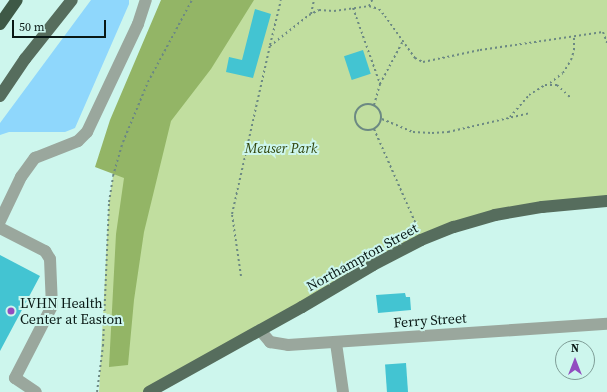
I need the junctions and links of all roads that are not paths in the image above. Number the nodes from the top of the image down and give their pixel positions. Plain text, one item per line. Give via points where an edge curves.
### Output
1 (17, 0) edge
2 (72, 0) edge
3 (146, 0) edge
4 (0, 24) edge
5 (0, 96) edge
6 (607, 201) edge
7 (0, 221) edge
8 (0, 228) edge
9 (607, 324) edge
10 (260, 330) junction
11 (336, 343) junction
12 (36, 392) edge
13 (149, 392) edge
14 (343, 392) edge

1 - 4 highway
2 - 5 main road via 25,59
3 - 7 street via 138,24 87,132 78,141 35,158 21,177
6 - 10 main road, Northampton Street via 520,210 454,227 407,246
8 - 12 street via 45,251 50,259 52,306 15,378
9 - 11 street, Ferry Street
10 - 11 street, Ferry Street via 268,340 276,344
10 - 13 main road, Northampton Street
11 - 14 street

